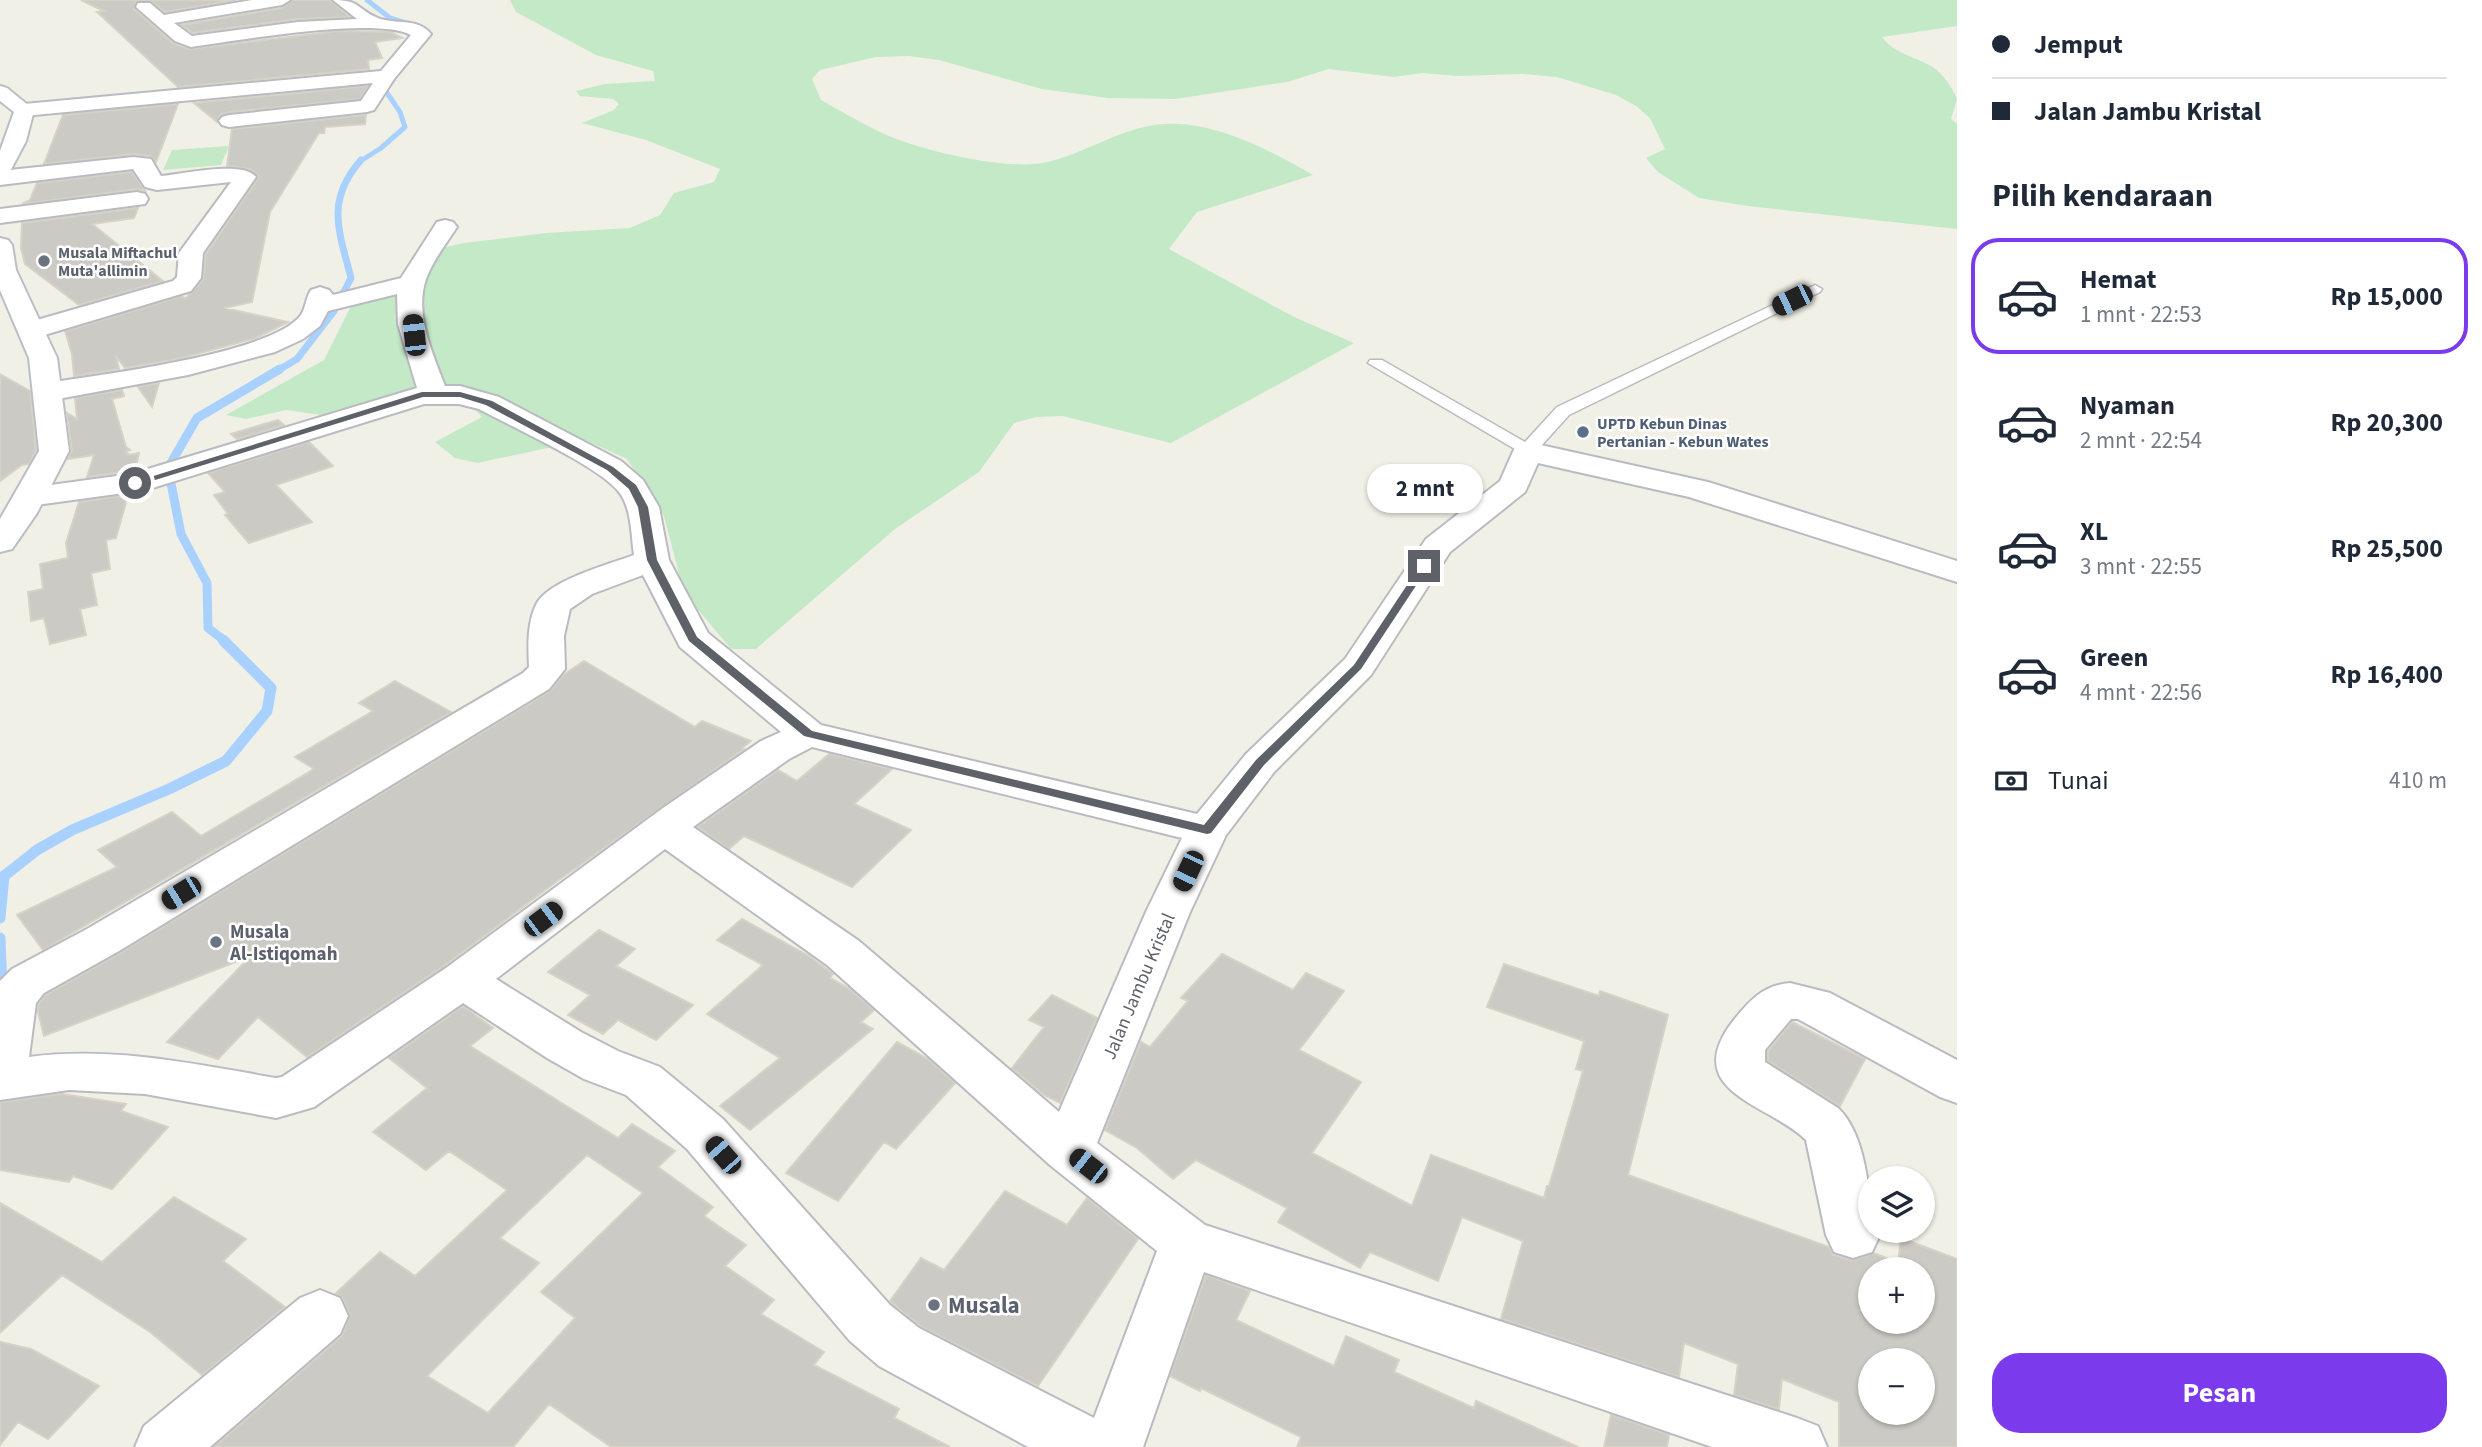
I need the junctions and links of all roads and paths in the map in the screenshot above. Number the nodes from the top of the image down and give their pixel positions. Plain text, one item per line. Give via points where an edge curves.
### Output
1 (282, 0) edge
2 (341, 0) edge
3 (138, 2) edge
4 (163, 20) junction
5 (374, 23) junction
6 (256, 33) junction
7 (417, 43) junction
8 (390, 45) dead end
9 (387, 76) junction
10 (257, 87) junction
11 (236, 89) junction
12 (0, 92) edge
13 (24, 110) junction
14 (8, 136) edge
15 (0, 170) edge
16 (0, 178) edge
17 (137, 199) dead end
18 (0, 216) edge
19 (445, 227) dead end
20 (0, 246) edge
21 (412, 283) junction
22 (1815, 289) dead end
23 (8, 301) edge
24 (32, 330) junction
25 (1376, 363) dead end
26 (47, 392) junction
27 (433, 393) junction
28 (1527, 451) junction
29 (11, 519) edge
30 (652, 560) junction
31 (1957, 572) edge
32 (808, 734) junction
33 (665, 828) junction
34 (1207, 830) junction
35 (462, 980) junction
36 (1, 1081) edge
37 (1957, 1083) edge
38 (1068, 1150) junction
39 (1853, 1235) dead end
40 (1187, 1243) junction
41 (320, 1316) dead end
42 (165, 1447) edge
43 (1088, 1447) edge
44 (1113, 1447) edge
45 (1797, 1447) edge

1 - 4 street
2 - 5 street
3 - 4 street
4 - 6 street via 186,42
5 - 6 street
5 - 7 street via 420,31
6 - 10 street
7 - 8 street
7 - 9 street
9 - 10 street
9 - 11 street via 363,108 226,127
10 - 11 street
11 - 13 street
12 - 13 street
13 - 14 street
14 - 15 street
16 - 24 street via 134,163 143,164 157,183 245,177 191,253 189,278 182,286
17 - 18 street
19 - 21 street
20 - 23 street
21 - 26 street via 330,301 295,333 239,356
21 - 27 street via 414,335
22 - 28 lane via 1563,411
23 - 24 street
24 - 26 street via 43,358
25 - 28 lane
26 - 29 street via 54,451
27 - 29 street
27 - 30 street via 489,403 610,468 632,487 643,507
28 - 31 street via 1697,489
28 - 34 street, Jalan Jambu Kristal via 1514,485 1438,546 1358,667 1260,763
30 - 32 street via 693,639
30 - 36 street via 580,587 554,604 546,636 547,669 536,681 28,981 13,997
32 - 33 street via 775,750
32 - 34 street
33 - 35 street
33 - 38 street via 843,953
34 - 38 street, Jalan Jambu Kristal
35 - 36 street via 296,1093 276,1098 145,1075 69,1071
35 - 43 street via 564,1045 643,1082 705,1133 870,1323 899,1347
37 - 39 street via 1813,1006 1793,1000 1780,1001 1772,1008 1743,1045 1740,1069 1754,1083 1805,1110 1829,1130
38 - 40 street
40 - 44 street
40 - 45 street
41 - 42 street

